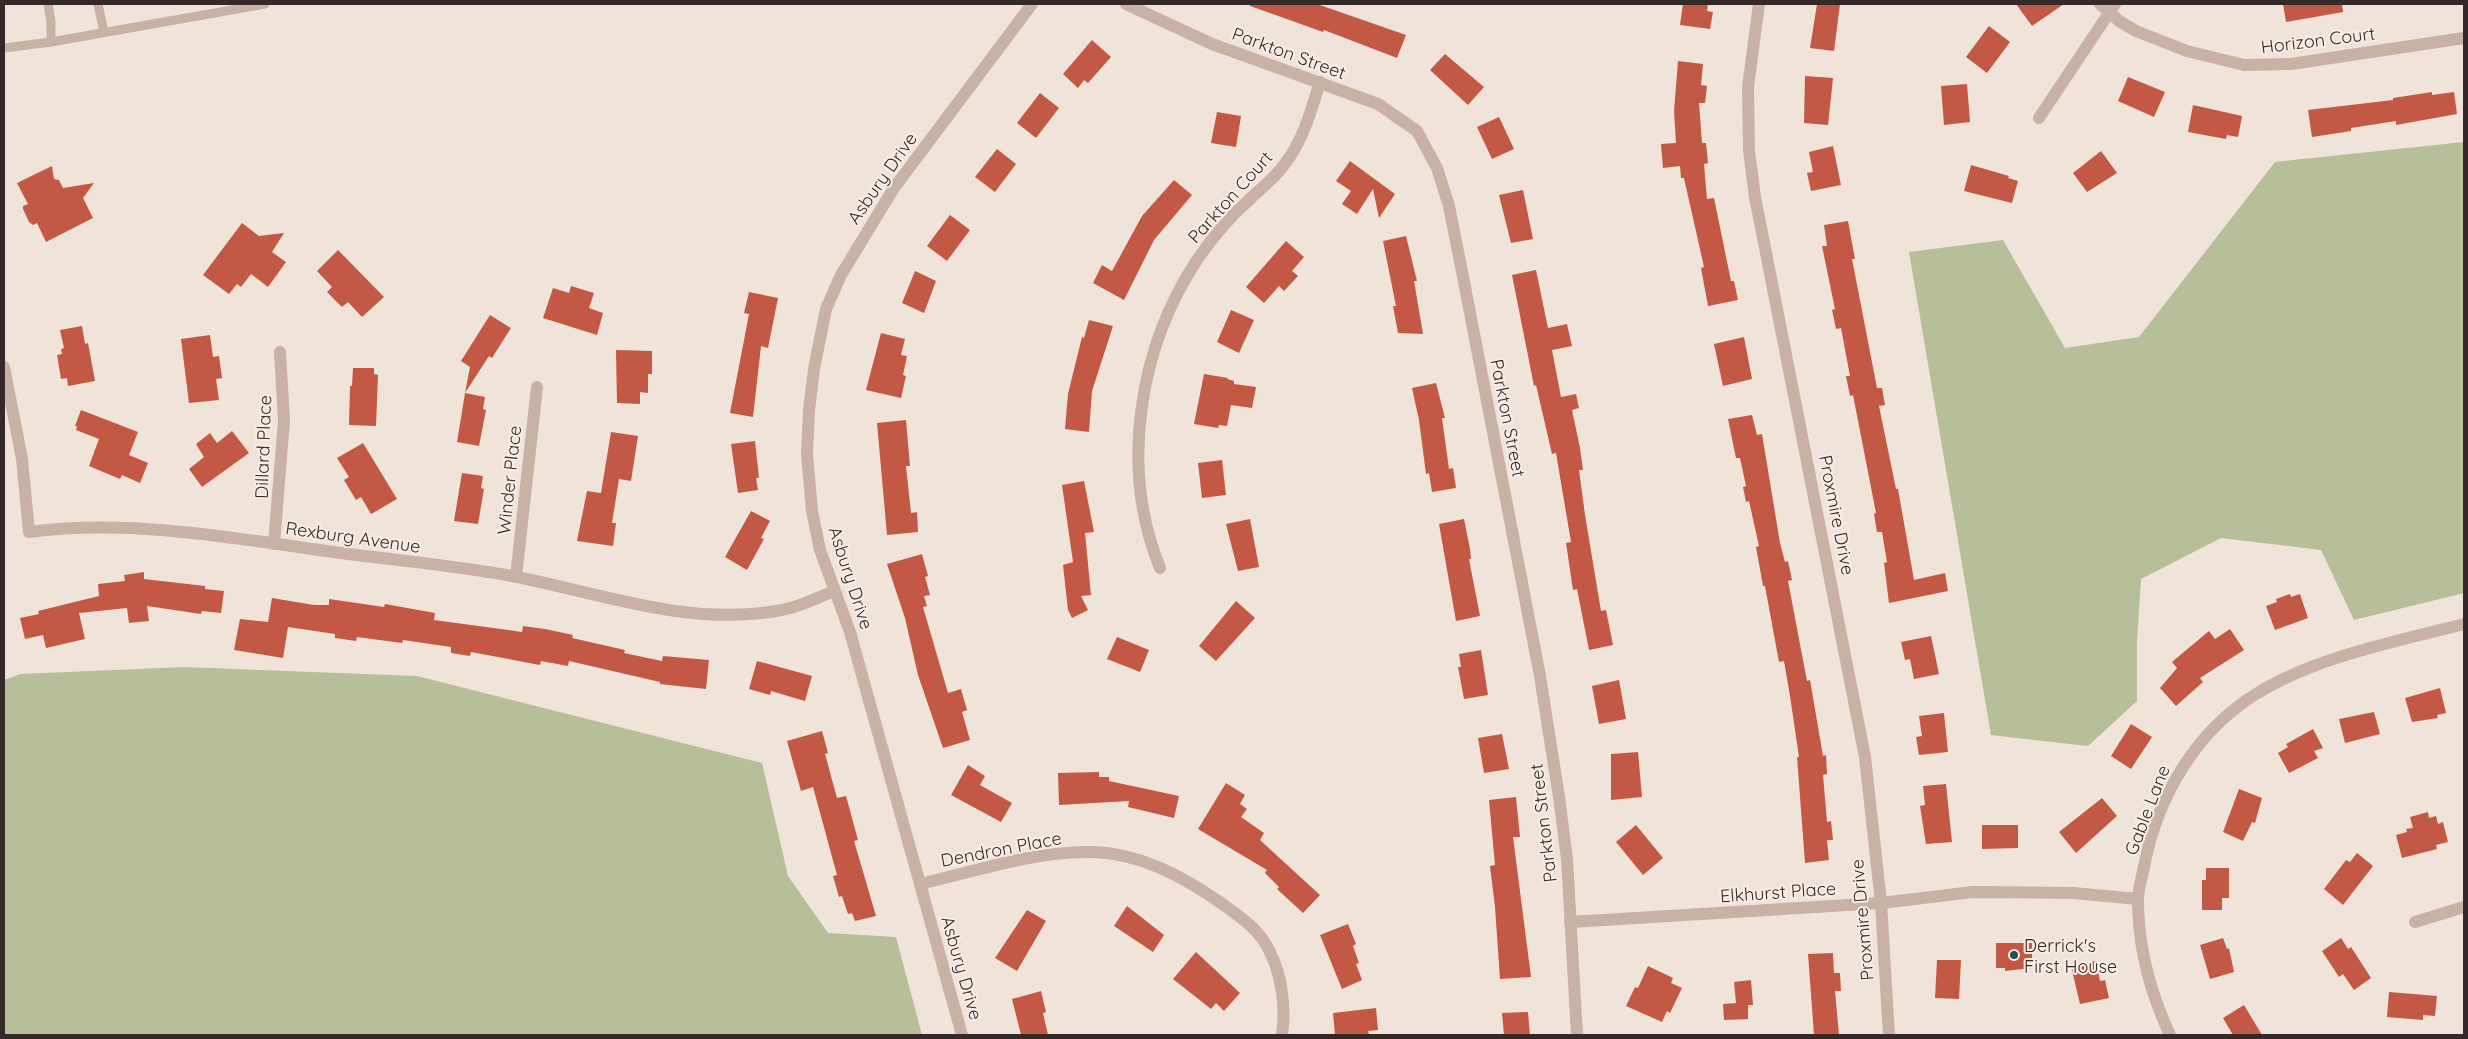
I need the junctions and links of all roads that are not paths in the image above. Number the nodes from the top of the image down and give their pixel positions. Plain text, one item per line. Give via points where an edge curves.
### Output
1 (48, 4) edge
2 (98, 4) edge
3 (265, 4) edge
4 (1032, 4) edge
5 (1126, 4) edge
6 (1759, 4) edge
7 (241, 6) edge
8 (2107, 6) edge
9 (104, 32) junction
10 (2464, 38) edge
11 (51, 42) junction
12 (4, 48) edge
13 (1320, 82) junction
14 (2039, 118) dead end
15 (280, 352) dead end
16 (4, 367) edge
17 (537, 386) dead end
18 (274, 544) junction
19 (1160, 568) dead end
20 (516, 577) junction
21 (834, 591) junction
22 (2464, 624) edge
23 (920, 884) junction
24 (2138, 899) junction
25 (1881, 903) junction
26 (2464, 907) edge
27 (1570, 922) junction
28 (2415, 922) dead end
29 (962, 1035) edge
30 (1282, 1035) edge
31 (1577, 1035) edge
32 (1889, 1035) edge
33 (2170, 1035) edge

1 - 11 lane
2 - 9 lane
3 - 7 lane
4 - 21 street, Asbury Drive via 894,188 859,242 826,309 814,369 807,454 812,510 820,550
5 - 13 street, Parkton Street via 1212,44
6 - 25 street, Proxmire Drive via 1748,87 1750,160 1865,757
7 - 9 lane
8 - 10 street, Horizon Court via 2136,32 2187,51 2244,65 2292,64
8 - 14 street
9 - 11 lane
11 - 12 lane
13 - 19 street, Parkton Court via 1306,125 1285,164 1228,221 1200,256 1173,302 1157,339 1141,409 1140,462 1147,527
13 - 27 street, Parkton Street via 1378,104 1417,131 1437,168 1450,206 1540,676 1567,859
15 - 18 street, Dillard Place via 284,421
16 - 18 street, Rexburg Avenue via 22,459 28,532 93,526 201,532
17 - 20 street, Winder Place
18 - 20 street, Rexburg Avenue
20 - 21 street, Rexburg Avenue via 666,611 736,616 777,611
21 - 23 street, Asbury Drive via 850,632
22 - 24 street, Gable Lane via 2376,646 2325,663 2258,693 2231,711 2184,764 2169,791 2148,847
23 - 29 street, Asbury Drive
23 - 30 street, Dendron Place via 1058,853 1093,852 1147,862 1201,888 1242,917 1259,935 1269,949 1281,986
24 - 25 street, Elkhurst Place via 2073,893 1973,892
24 - 33 street, Gable Lane via 2146,972 2154,1002
25 - 27 street, Elkhurst Place
25 - 32 street, Proxmire Drive
26 - 28 street
27 - 31 street, Parkton Street

